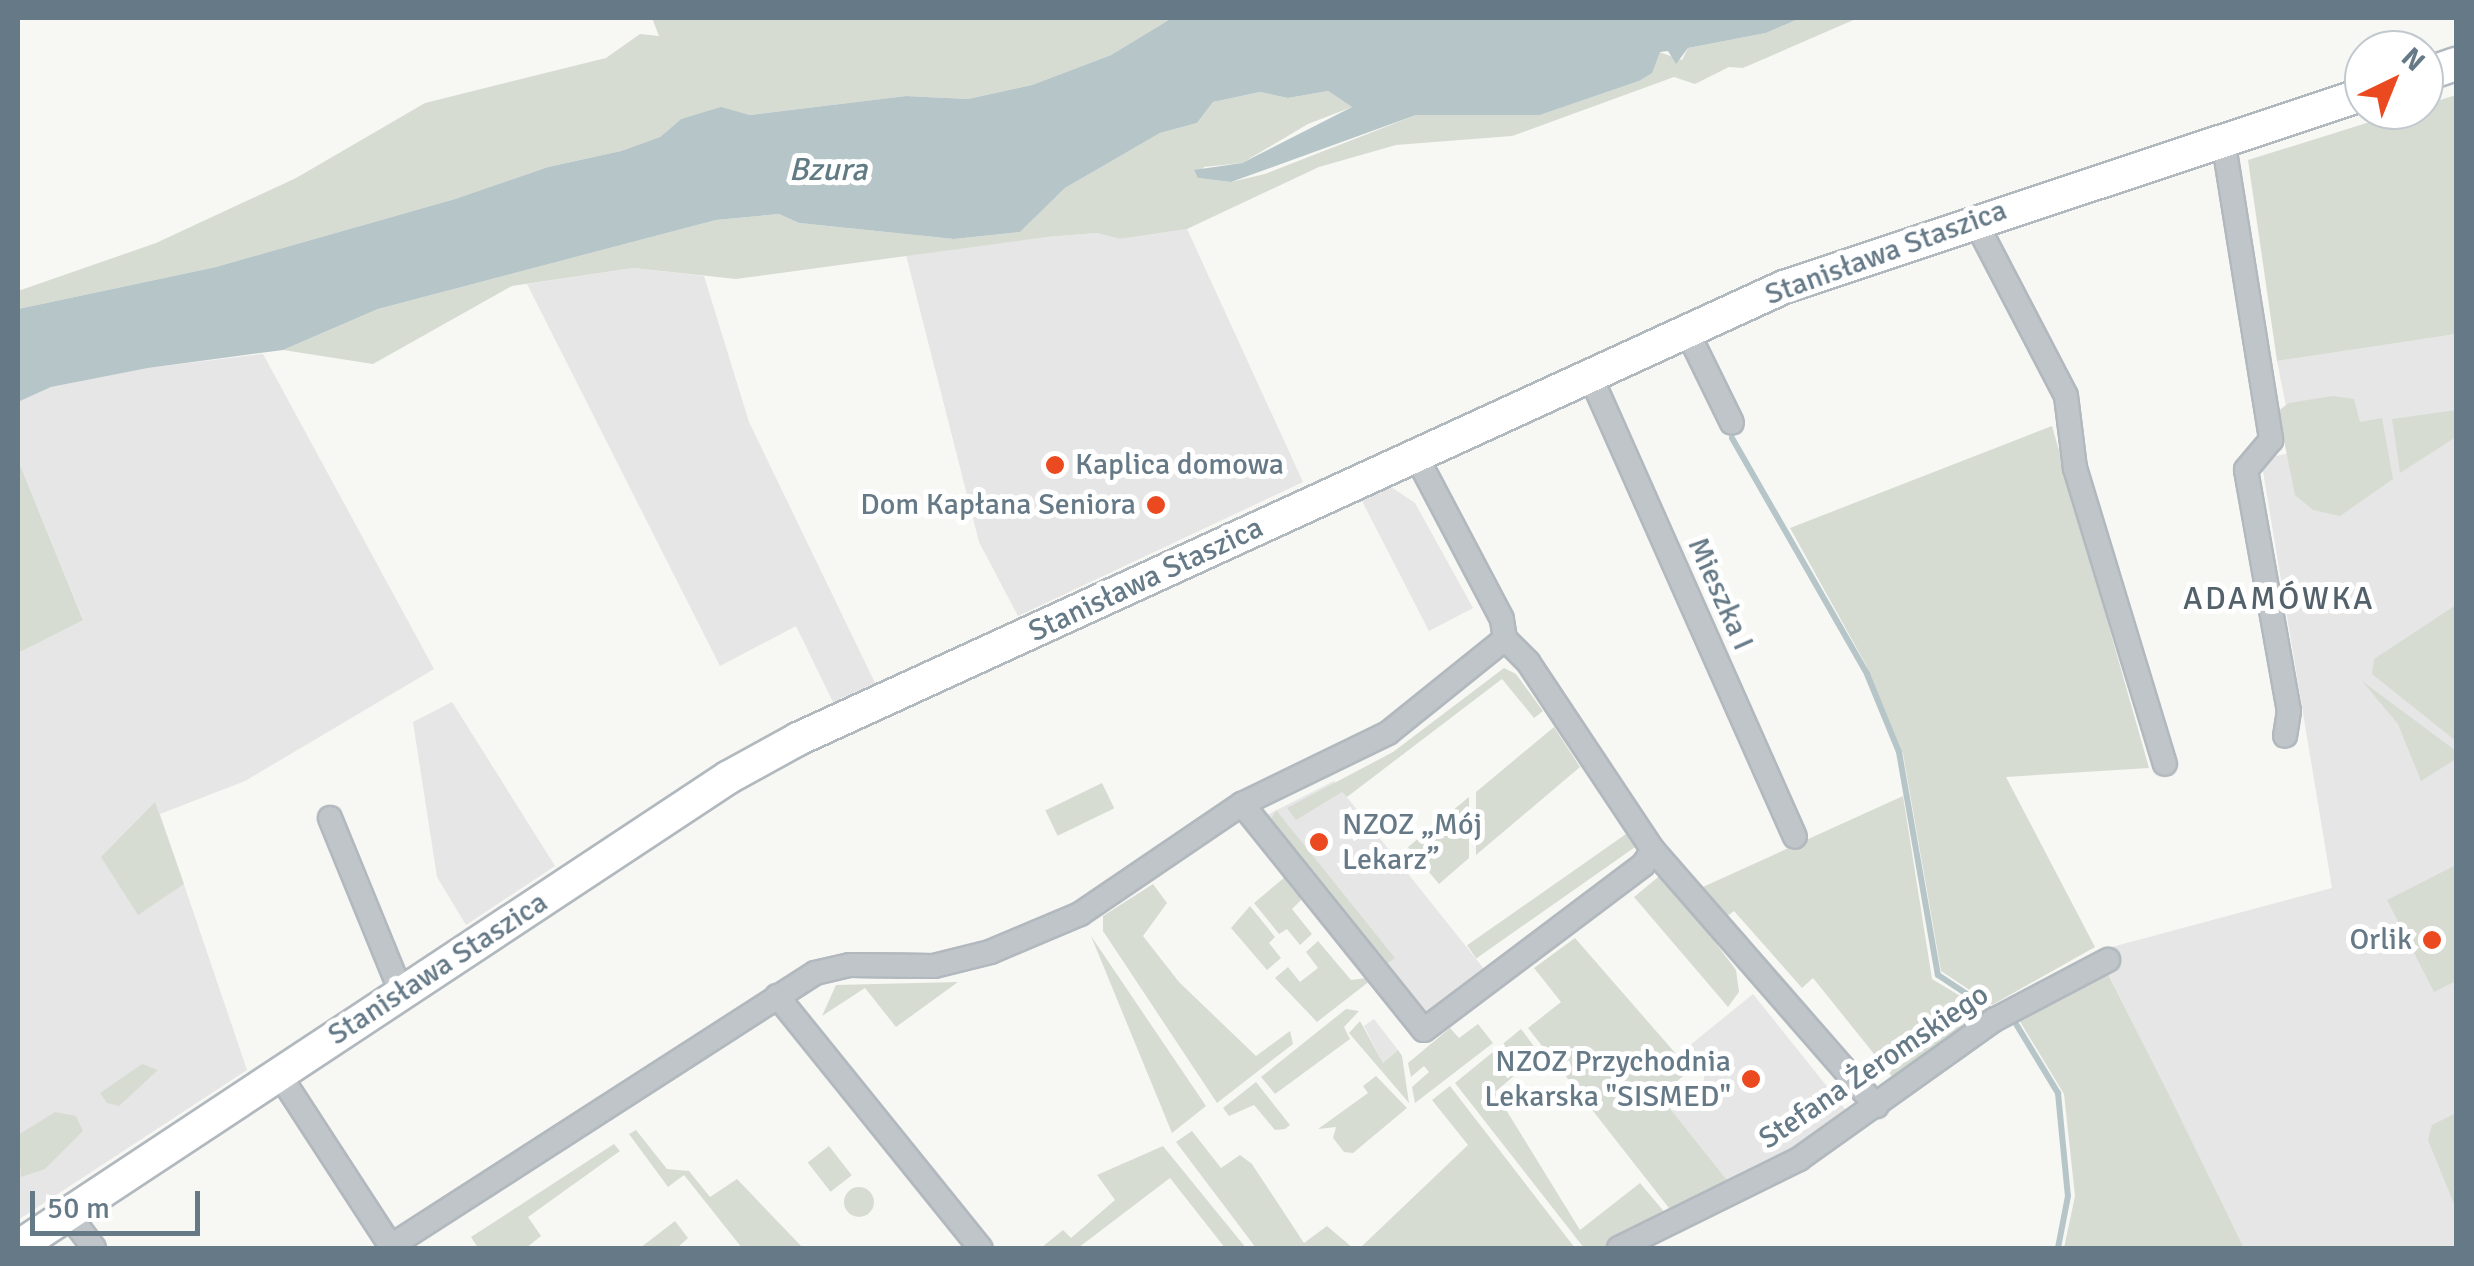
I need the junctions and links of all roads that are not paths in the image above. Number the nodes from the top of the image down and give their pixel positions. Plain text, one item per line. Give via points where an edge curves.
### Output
1 (2344, 100) edge
2 (2223, 139) junction
3 (1974, 219) junction
4 (1687, 331) junction
5 (1590, 375) junction
6 (1732, 423) dead end
7 (1416, 456) junction
8 (1505, 639) junction
9 (2286, 736) dead end
10 (2165, 764) dead end
11 (1242, 804) junction
12 (330, 818) dead end
13 (1795, 837) dead end
14 (1653, 850) junction
15 (2108, 960) dead end
16 (401, 992) junction
17 (777, 996) junction
18 (279, 1074) junction
19 (1876, 1106) junction
20 (69, 1216) junction
21 (18, 1247) edge
22 (392, 1247) edge
23 (94, 1248) edge
24 (980, 1248) edge
25 (1619, 1248) edge

1 - 2 street, Stanisława Staszica
2 - 3 street, Stanisława Staszica
2 - 9 street via 2271,440 2246,470 2289,711
3 - 4 street, Stanisława Staszica via 1784,287
3 - 10 street via 2066,396 2075,468
4 - 5 street, Stanisława Staszica
4 - 6 street
5 - 7 street, Stanisława Staszica
5 - 13 street, Mieszka I
7 - 8 street via 1502,618
7 - 16 street, Stanisława Staszica via 798,739
8 - 11 street via 1388,733
8 - 14 street via 1528,662
11 - 14 street via 1424,1030 1643,865
11 - 17 street via 1080,914 990,952 934,966 850,965 815,973
12 - 16 street
14 - 19 street
15 - 19 street, Stefana Żeromskiego via 1994,1020
16 - 18 street, Stanisława Staszica
17 - 22 street
17 - 24 street
18 - 20 street, Stanisława Staszica
18 - 22 street
19 - 25 street, Stefana Żeromskiego via 1799,1159
20 - 21 street, Stanisława Staszica
20 - 23 street

